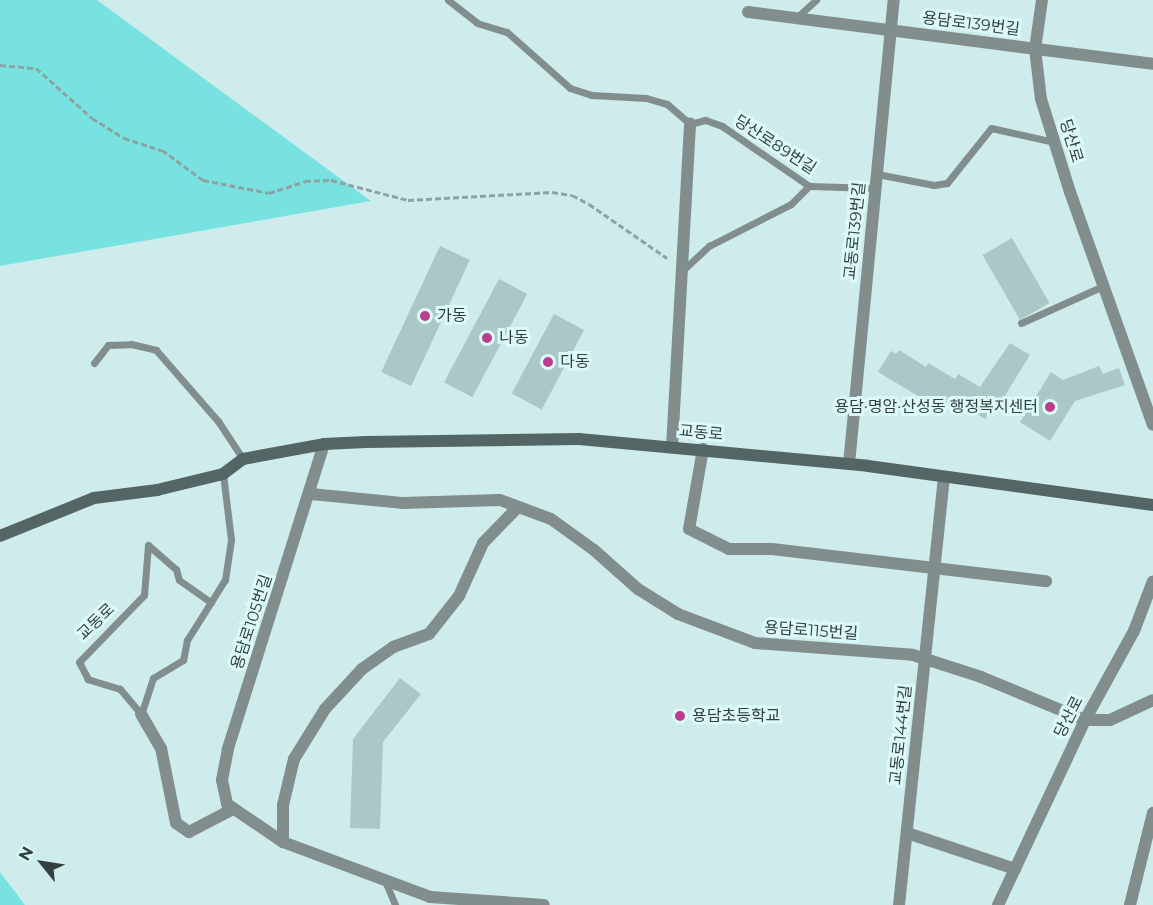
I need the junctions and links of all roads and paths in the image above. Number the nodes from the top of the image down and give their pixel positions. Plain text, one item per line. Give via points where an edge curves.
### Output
1 (448, 0) edge
2 (816, 0) edge
3 (894, 0) edge
4 (1042, 0) edge
5 (748, 12) dead end
6 (796, 18) junction
7 (892, 30) junction
8 (1035, 49) junction
9 (1153, 64) edge
10 (0, 65) edge
11 (690, 124) junction
12 (1054, 142) junction
13 (877, 174) junction
14 (809, 186) junction
15 (876, 189) junction
16 (678, 268) junction
17 (1103, 286) junction
18 (1021, 323) dead end
19 (94, 363) dead end
20 (1153, 425) edge
21 (324, 444) junction
22 (672, 447) junction
23 (703, 449) junction
24 (243, 459) junction
25 (849, 464) junction
26 (223, 474) junction
27 (944, 477) junction
28 (311, 494) junction
29 (1153, 505) edge
30 (519, 507) junction
31 (0, 536) edge
32 (935, 568) junction
33 (1046, 580) dead end
34 (1153, 581) edge
35 (212, 602) junction
36 (926, 659) junction
37 (1153, 700) edge
38 (141, 714) junction
39 (1085, 720) junction
40 (233, 809) junction
41 (1153, 813) edge
42 (907, 833) junction
43 (283, 842) junction
44 (1015, 869) junction
45 (385, 881) junction
46 (395, 905) edge
47 (544, 905) edge
48 (899, 905) edge
49 (998, 905) edge
50 (1130, 905) edge

1 - 11 lane via 477,23 507,32 570,88 592,95 667,104
2 - 6 lane
3 - 7 street, 교동로139번길
4 - 8 street, 당산로
5 - 6 street, 용담로139번길
6 - 7 street, 용담로139번길
7 - 8 street, 용담로139번길
7 - 13 street, 교동로139번길
8 - 9 street, 용담로139번길
8 - 12 street, 당산로 via 1041,99
10 - 16 path via 36,68 92,118 124,138 162,150 203,180 269,193 305,181 331,180 408,200 552,192 589,204
11 - 14 lane, 당산로89번길 via 705,120 722,126
11 - 16 street
12 - 13 lane via 992,128 947,183 934,185
12 - 17 street, 당산로
13 - 15 street, 교동로139번길
14 - 15 lane, 당산로89번길
14 - 16 lane via 791,204 709,246
15 - 25 street, 교동로139번길
16 - 22 street
17 - 18 lane
17 - 20 street, 당산로
19 - 24 lane via 108,345 131,344 156,350 218,421
21 - 22 street, 교동로 via 579,439
21 - 24 street, 교동로
21 - 28 street, 용담로105번길
22 - 23 street, 교동로
23 - 25 street, 교동로
23 - 32 street via 689,530 729,549 772,549
24 - 26 street, 교동로
25 - 27 street, 교동로
26 - 31 street, 교동로 via 157,490 94,498
26 - 35 lane via 231,540 225,580
27 - 29 street, 교동로
27 - 32 street, 교동로144번길
28 - 30 street, 용담로115번길 via 402,503 500,500
28 - 40 street, 용담로105번길 via 228,749 222,780 227,804
30 - 36 street, 용담로115번길 via 551,519 638,589 678,614 754,643
30 - 43 street via 483,543 459,596 429,634 393,646 362,669 325,709 294,759 283,805
32 - 33 street
32 - 36 street, 교동로144번길
34 - 39 street, 당산로 via 1134,631
35 - 38 lane via 187,640 183,660 153,678
35 - 38 lane, 교동로 via 179,580 176,568 148,545 144,595 79,662 88,679 120,689
36 - 39 street, 용담로115번길
36 - 42 street, 교동로144번길
37 - 39 street, 용담로115번길 via 1110,720
38 - 40 street via 161,748 176,823 189,832
39 - 44 street, 당산로
40 - 43 street
41 - 50 street
42 - 44 street
42 - 48 street, 교동로144번길
43 - 45 street
44 - 49 street, 당산로
45 - 46 lane
45 - 47 street via 430,897

